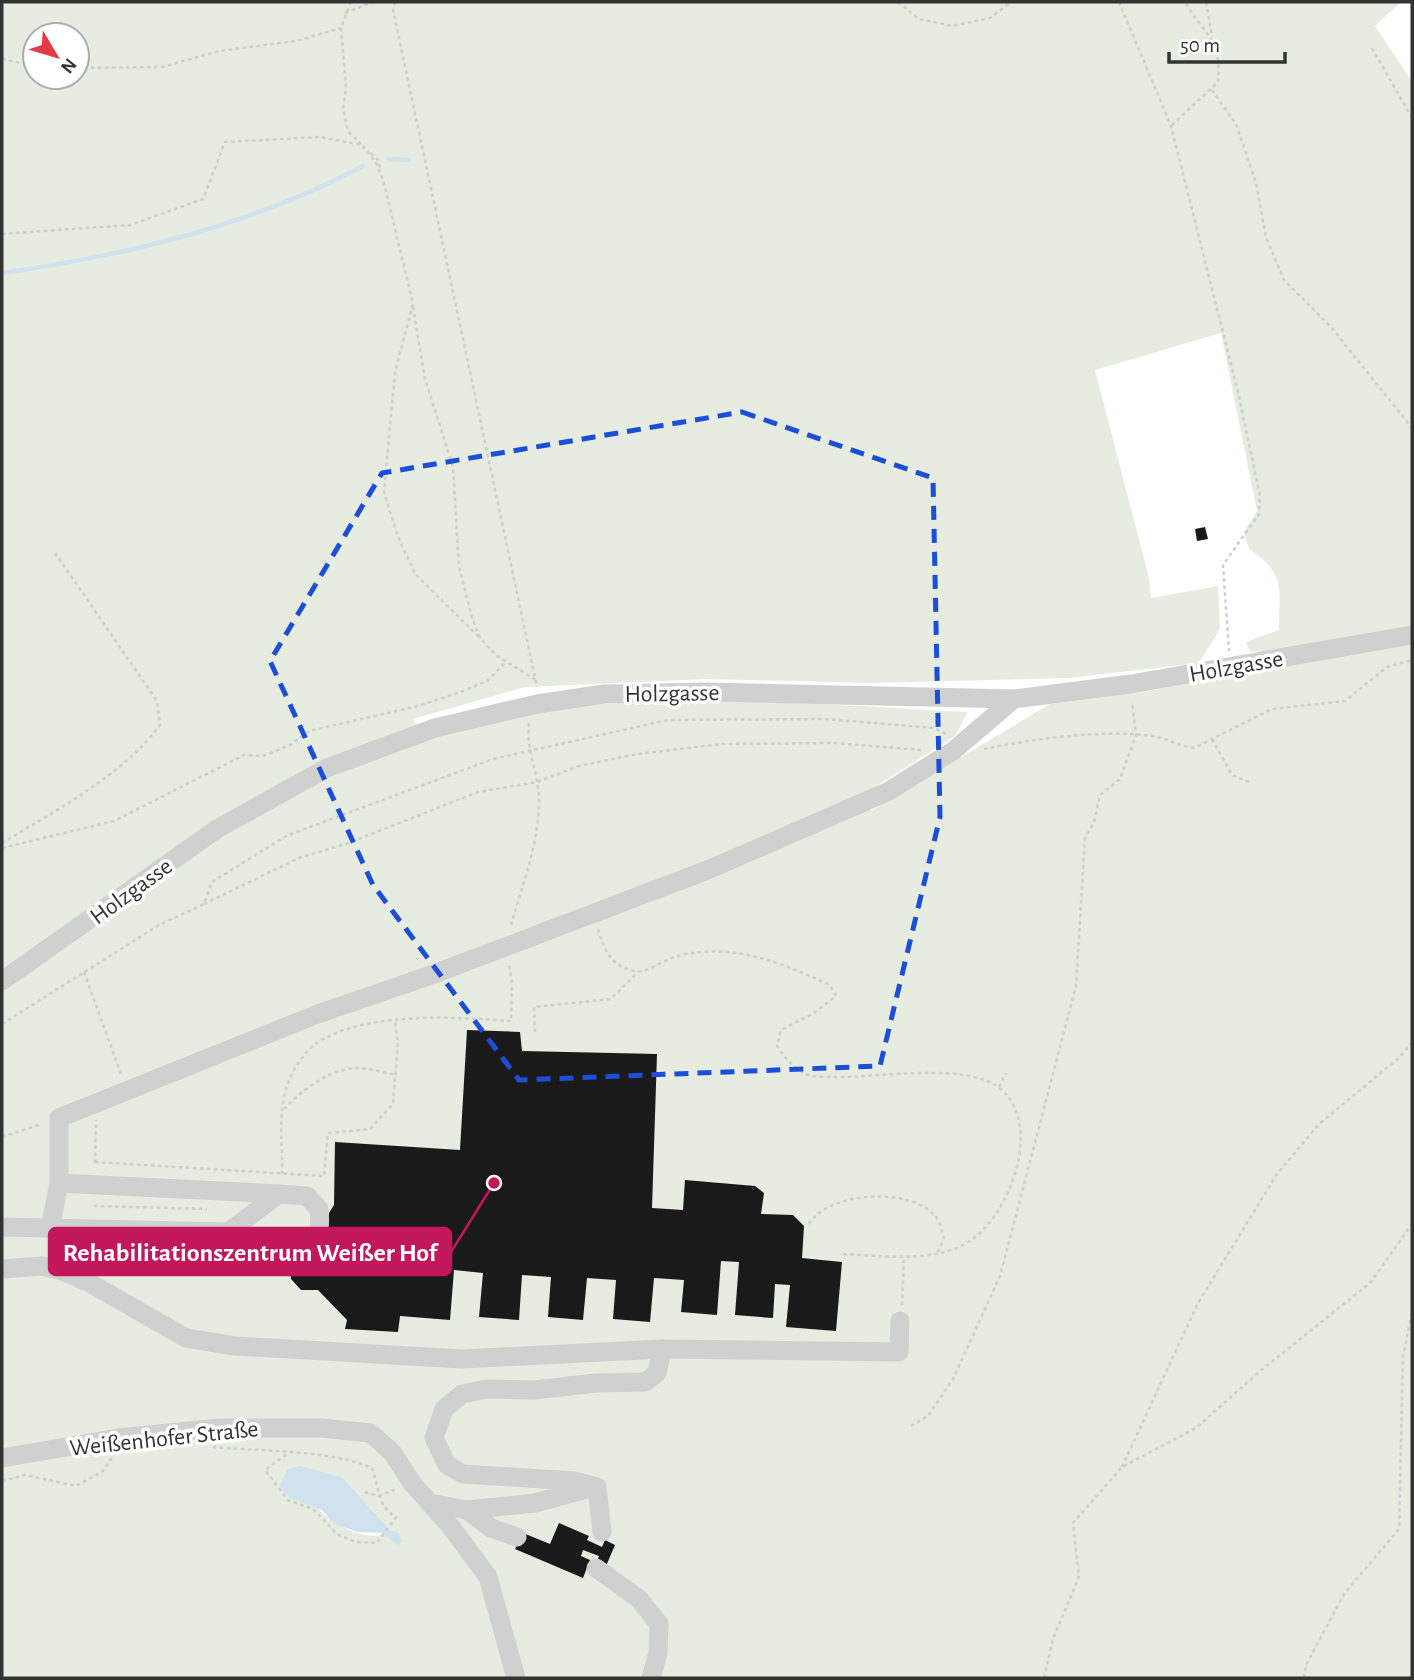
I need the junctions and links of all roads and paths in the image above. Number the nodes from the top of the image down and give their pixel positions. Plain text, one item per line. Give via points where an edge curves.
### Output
1 (351, 2) edge
2 (373, 2) edge
3 (395, 2) edge
4 (898, 2) edge
5 (1011, 2) edge
6 (1119, 2) edge
7 (1185, 2) edge
8 (1206, 2) edge
9 (345, 13) junction
10 (341, 28) junction
11 (1212, 36) junction
12 (1372, 48) dead end
13 (2, 59) edge
14 (21, 62) edge
15 (91, 68) edge
16 (1212, 90) junction
17 (1412, 118) edge
18 (1171, 126) junction
19 (362, 145) junction
20 (2, 234) edge
21 (413, 304) junction
22 (1412, 428) edge
23 (55, 553) dead end
24 (1412, 635) edge
25 (480, 638) junction
26 (1412, 660) edge
27 (506, 662) junction
28 (1229, 668) junction
29 (1131, 684) junction
30 (1014, 699) junction
31 (537, 704) junction
32 (1136, 735) junction
33 (1212, 737) junction
34 (972, 746) junction
35 (925, 750) dead end
36 (530, 752) junction
37 (537, 782) junction
38 (1249, 782) dead end
39 (2, 843) edge
40 (2, 848) edge
41 (204, 904) junction
42 (594, 912) junction
43 (506, 946) junction
44 (84, 972) junction
45 (638, 972) junction
46 (2, 982) edge
47 (395, 1021) junction
48 (2, 1024) edge
49 (535, 1032) dead end
50 (1412, 1042) edge
51 (1006, 1073) dead end
52 (396, 1075) junction
53 (999, 1087) junction
54 (127, 1090) junction
55 (284, 1109) junction
56 (59, 1118) junction
57 (2, 1137) edge
58 (95, 1162) dead end
59 (282, 1174) junction
60 (59, 1184) junction
61 (279, 1194) junction
62 (809, 1224) dead end
63 (1412, 1224) edge
64 (2, 1227) edge
65 (50, 1229) junction
66 (228, 1232) junction
67 (840, 1254) dead end
68 (937, 1254) junction
69 (904, 1256) junction
70 (2, 1269) edge
71 (1412, 1312) edge
72 (900, 1321) joint
73 (662, 1349) junction
74 (911, 1426) dead end
75 (118, 1438) junction
76 (212, 1447) dead end
77 (287, 1454) junction
78 (2, 1458) edge
79 (1122, 1467) junction
80 (2, 1481) edge
81 (597, 1487) junction
82 (365, 1492) dead end
83 (379, 1496) junction
84 (430, 1503) junction
85 (467, 1510) junction
86 (602, 1532) dead end
87 (517, 1537) dead end
88 (596, 1568) dead end
89 (516, 1678) edge
90 (651, 1678) edge
91 (1044, 1678) edge
92 (1304, 1678) edge

1 - 9 path
2 - 9 path
3 - 27 path via 393,10 536,680
4 - 5 path via 919,19 952,26 990,18
6 - 18 path
7 - 11 path via 1196,22
8 - 11 path
9 - 10 path
10 - 15 path via 162,67
10 - 19 path via 346,86 343,109 348,131
11 - 16 path via 1220,66
12 - 17 path
13 - 14 path
16 - 18 path
16 - 22 path via 1236,124 1256,183 1266,237 1284,280 1331,327
18 - 28 path via 1238,392 1259,496 1259,514 1223,565
19 - 20 path via 320,137 225,142 203,199 130,225
19 - 21 path via 378,160
21 - 25 path via 425,379 453,467 459,567
21 - 25 path via 395,372 384,492 415,575
23 - 39 path via 157,701 160,725 148,741 74,801
24 - 28 street, Holzgasse
25 - 27 path
26 - 33 path via 1387,667 1345,701 1272,709
27 - 40 path via 487,681 461,692 309,731 290,745 263,755 244,755 114,821
28 - 29 street, Holzgasse
29 - 30 street, Holzgasse
29 - 32 path
30 - 31 street, Holzgasse via 706,692 604,694
30 - 34 street
31 - 36 path via 529,723
31 - 46 street, Holzgasse via 435,728 327,768 217,829
32 - 33 path via 1194,748
32 - 34 path
32 - 74 path via 1120,779 1100,795 1085,839 1076,986 1000,1276 953,1379 928,1416
33 - 38 path via 1232,775
34 - 36 path via 934,728 838,720 668,720
34 - 42 street via 887,792 710,869
35 - 37 path via 833,743 722,744 637,754 579,766
36 - 37 path
36 - 41 path via 493,759 286,836 212,882
37 - 41 path via 478,792 397,821 346,844 301,857
37 - 43 path via 533,842
41 - 44 path via 159,925
42 - 43 street
42 - 45 path via 604,951 619,967
43 - 47 path via 511,1021
43 - 54 street
44 - 48 path
44 - 54 path
45 - 49 path via 611,999 534,1007
45 - 53 path via 673,957 713,950 761,957 830,985 836,996 781,1030 777,1046 788,1062 809,1076 928,1073 976,1077
47 - 52 path
47 - 55 path via 370,1022 324,1038 299,1060 284,1094
50 - 79 path via 1319,1124 1276,1174 1198,1303
51 - 53 path
52 - 55 path via 356,1068 340,1072 321,1080
52 - 59 path via 393,1104 370,1129 328,1133 324,1176
53 - 68 path via 1018,1115 1015,1173 989,1227 963,1245
54 - 56 street
55 - 59 path
56 - 57 path
56 - 60 street
58 - 59 path
60 - 61 street
60 - 65 street
61 - 66 street
61 - 66 street via 307,1196 315,1202 319,1230 312,1239 267,1240
62 - 68 path via 816,1212 828,1205 856,1198 892,1198 915,1204 937,1218 944,1238
63 - 79 path via 1370,1283 1196,1428
64 - 65 street
65 - 66 street
67 - 69 path
68 - 69 path
69 - 72 path
70 - 73 street via 42,1266 62,1271 186,1338 234,1346 463,1359
71 - 92 path via 1403,1356 1399,1529 1344,1594 1306,1665
72 - 73 street via 899,1352
73 - 81 street via 657,1373 645,1382 487,1389 462,1394 444,1409 438,1422 434,1438 439,1454 463,1474 574,1481
75 - 78 street, Weißenhofer Straße
75 - 80 path via 103,1471 88,1482 69,1485 25,1475
75 - 84 street, Weißenhofer Straße via 220,1428 370,1433 392,1452
76 - 77 path
77 - 83 path via 372,1468
77 - 83 path via 265,1470 288,1500 313,1509 328,1527 356,1542 377,1543 396,1517 388,1513
79 - 91 path via 1073,1523 1079,1577 1053,1639
81 - 85 street via 536,1503
81 - 86 street
82 - 83 path
84 - 85 street
84 - 89 street, Weißenhofer Straße via 488,1577
85 - 87 street via 491,1528
88 - 90 street via 639,1599 659,1624

